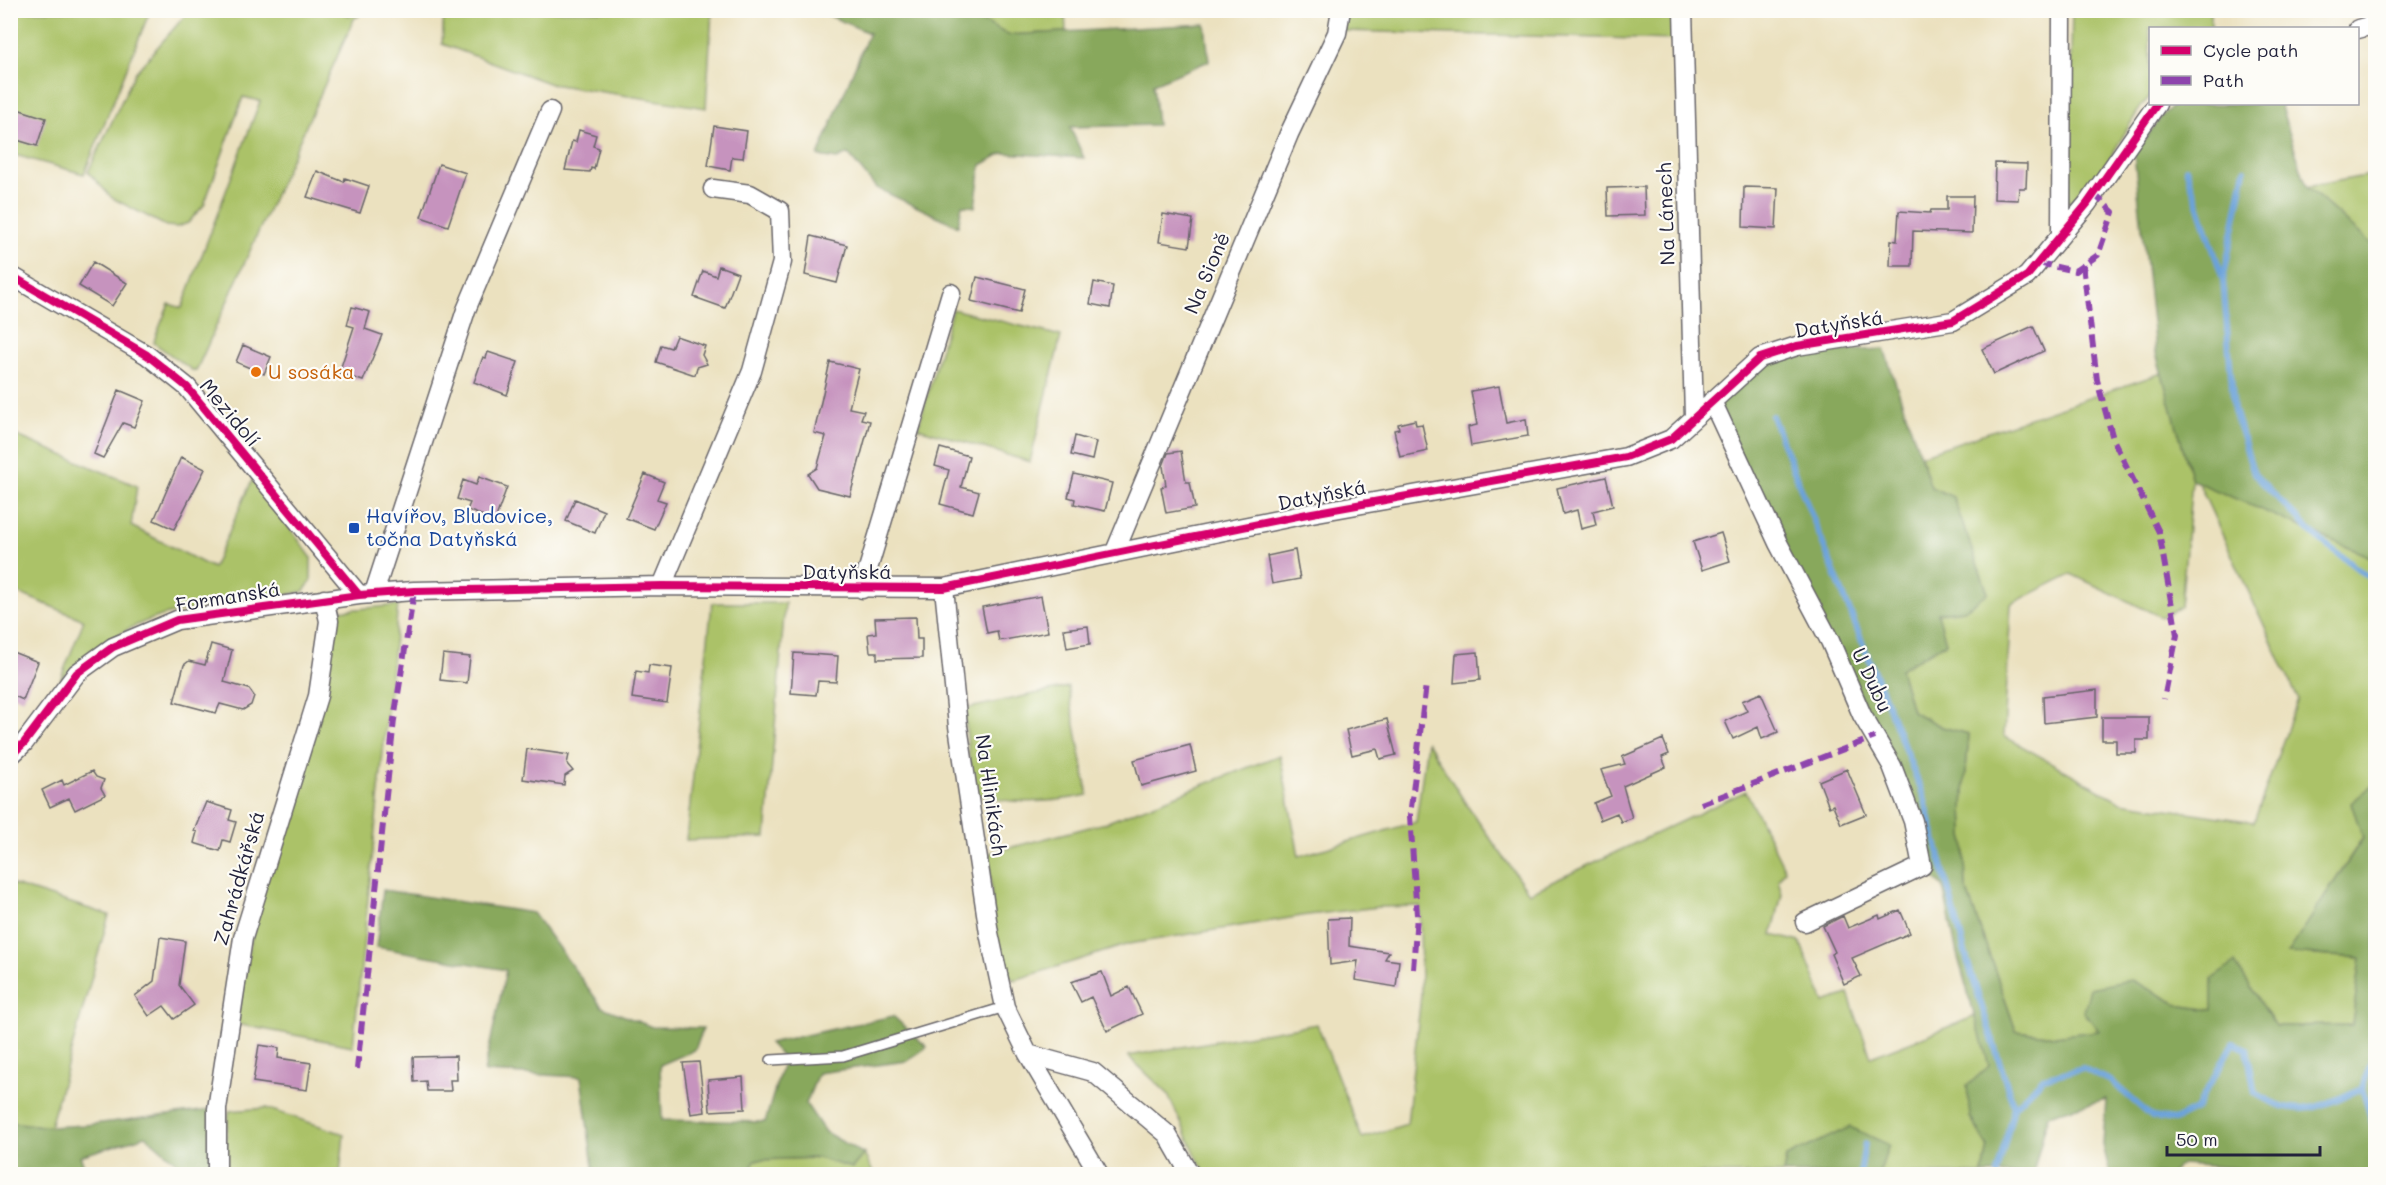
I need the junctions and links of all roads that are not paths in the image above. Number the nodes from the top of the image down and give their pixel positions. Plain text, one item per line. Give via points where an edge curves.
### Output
1 (1341, 10) edge
2 (1683, 10) edge
3 (2062, 10) edge
4 (2376, 24) edge
5 (2359, 29) edge
6 (2156, 105) edge
7 (550, 111) dead end
8 (713, 189) dead end
9 (2061, 234) junction
10 (10, 274) edge
11 (951, 293) dead end
12 (1712, 401) junction
13 (1694, 417) junction
14 (1114, 554) junction
15 (662, 586) junction
16 (944, 588) junction
17 (862, 589) junction
18 (366, 594) junction
19 (324, 599) junction
20 (10, 756) edge
21 (1805, 922) dead end
22 (1005, 1007) junction
23 (1028, 1054) junction
24 (771, 1060) dead end
25 (217, 1174) edge
26 (1099, 1174) edge
27 (1190, 1174) edge

1 - 14 street, Na Sioně via 1337,33 1289,134
2 - 13 street, Na Lánech
3 - 9 street
4 - 5 street
6 - 9 street, Datyňská via 2087,204
7 - 18 street via 466,310
8 - 15 street via 750,194 780,211 782,262 752,371
9 - 12 street, Datyňská via 2027,276 1953,321 1797,346 1760,358
10 - 18 street, Mezidolí via 147,355 188,387
11 - 17 street, Datyňská
12 - 13 street, Datyňská
12 - 21 street, U Dubu via 1778,543 1830,641 1862,715 1892,766 1913,821 1922,866
13 - 14 street, Datyňská via 1671,438 1626,457 1312,513
14 - 16 street, Datyňská
15 - 17 street, Datyňská
15 - 18 street, Datyňská
16 - 17 street, Datyňská
16 - 22 street, Na Hlinikách via 958,726 989,933
18 - 19 street, Formanská
19 - 20 street, Formanská via 177,620 113,647 77,673
19 - 25 street, Zahrádkářská via 329,621 318,696 243,938 217,1108
22 - 23 street, Na Hlinikách
22 - 24 lane via 843,1056
23 - 26 street, Na Hlinikách
23 - 27 street via 1094,1072 1167,1134

